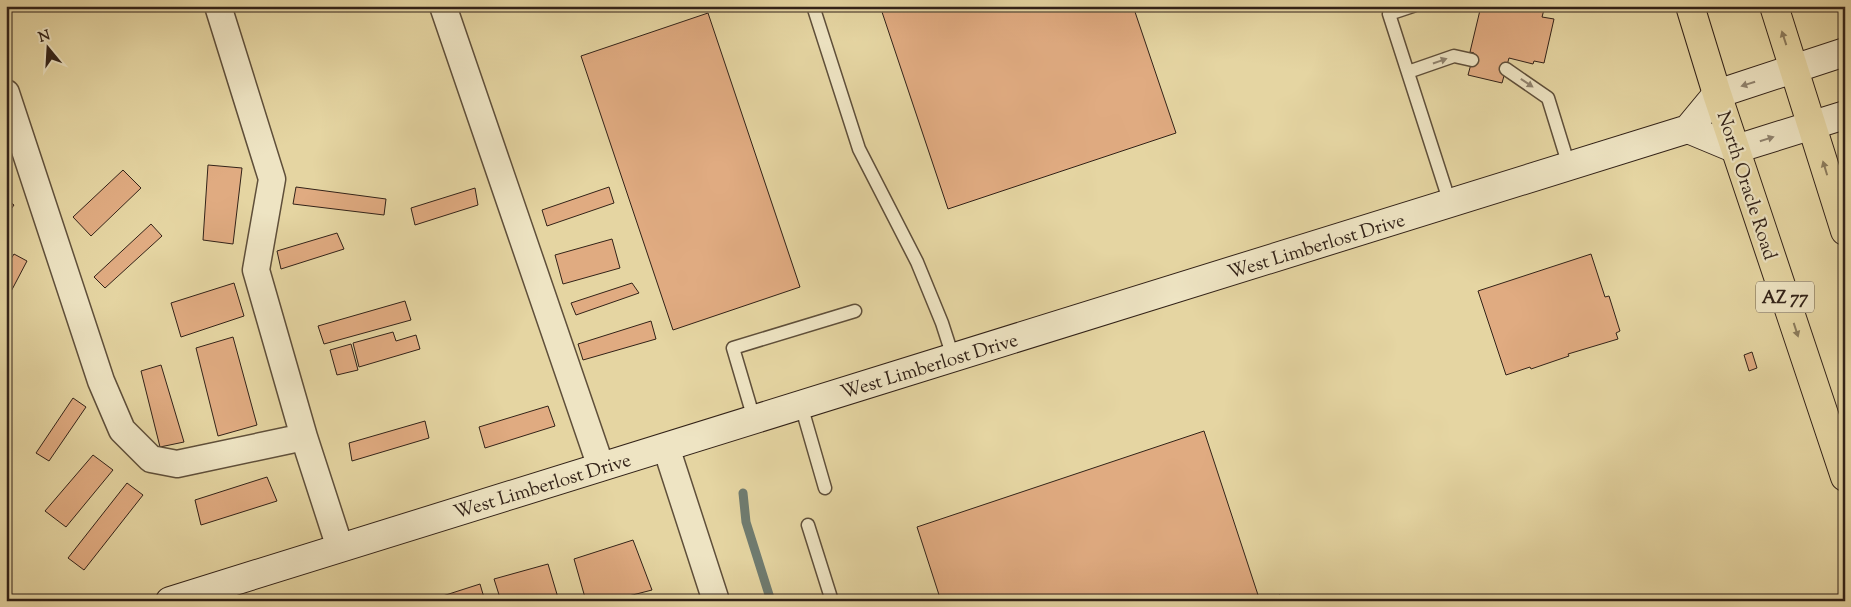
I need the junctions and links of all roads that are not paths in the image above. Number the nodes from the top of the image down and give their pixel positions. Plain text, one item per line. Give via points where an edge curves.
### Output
1 (218, 6) edge
2 (444, 6) edge
3 (813, 6) edge
4 (1413, 6) edge
5 (1690, 6) edge
6 (1774, 6) edge
7 (1845, 52) edge
8 (1472, 60) dead end
9 (1506, 69) dead end
10 (1795, 69) junction
11 (1408, 72) junction
12 (6, 93) edge
13 (1717, 94) junction
14 (1845, 114) edge
15 (1812, 124) junction
16 (1688, 129) junction
17 (1736, 149) junction
18 (1569, 166) junction
19 (1450, 203) junction
20 (1845, 232) edge
21 (855, 311) dead end
22 (953, 357) junction
23 (801, 405) junction
24 (754, 419) junction
25 (304, 437) junction
26 (666, 447) junction
27 (601, 467) junction
28 (1845, 477) edge
29 (825, 488) dead end
30 (808, 525) dead end
31 (340, 548) junction
32 (170, 601) edge
33 (716, 601) edge
34 (832, 601) edge

1 - 25 street via 272,179 256,270
2 - 27 street
3 - 22 lane via 859,149 917,262
4 - 11 lane via 1389,14
5 - 13 highway, North Oracle Road / AZ 77
10 -> 6 highway
7 - 10 street
11 -> 8 lane via 1454,56
9 -> 18 lane via 1548,98
10 -> 13 street
10 - 15 highway
11 - 19 lane
12 - 25 street via 101,381 122,430 151,458 177,464
13 - 16 street
13 - 17 highway, North Oracle Road / AZ 77
14 - 15 street
17 -> 15 street
20 -> 15 highway
16 - 17 street
16 - 18 street, West Limberlost Drive
17 -> 28 highway, North Oracle Road / AZ 77
18 - 19 street, West Limberlost Drive
19 - 22 street, West Limberlost Drive
21 - 24 lane via 734,348
22 - 23 street, West Limberlost Drive
23 - 24 street, West Limberlost Drive
23 - 29 lane
24 - 26 street, West Limberlost Drive
25 - 31 street
26 - 27 street, West Limberlost Drive
26 - 33 street
27 - 31 street, West Limberlost Drive
30 - 34 lane
31 - 32 street, West Limberlost Drive

